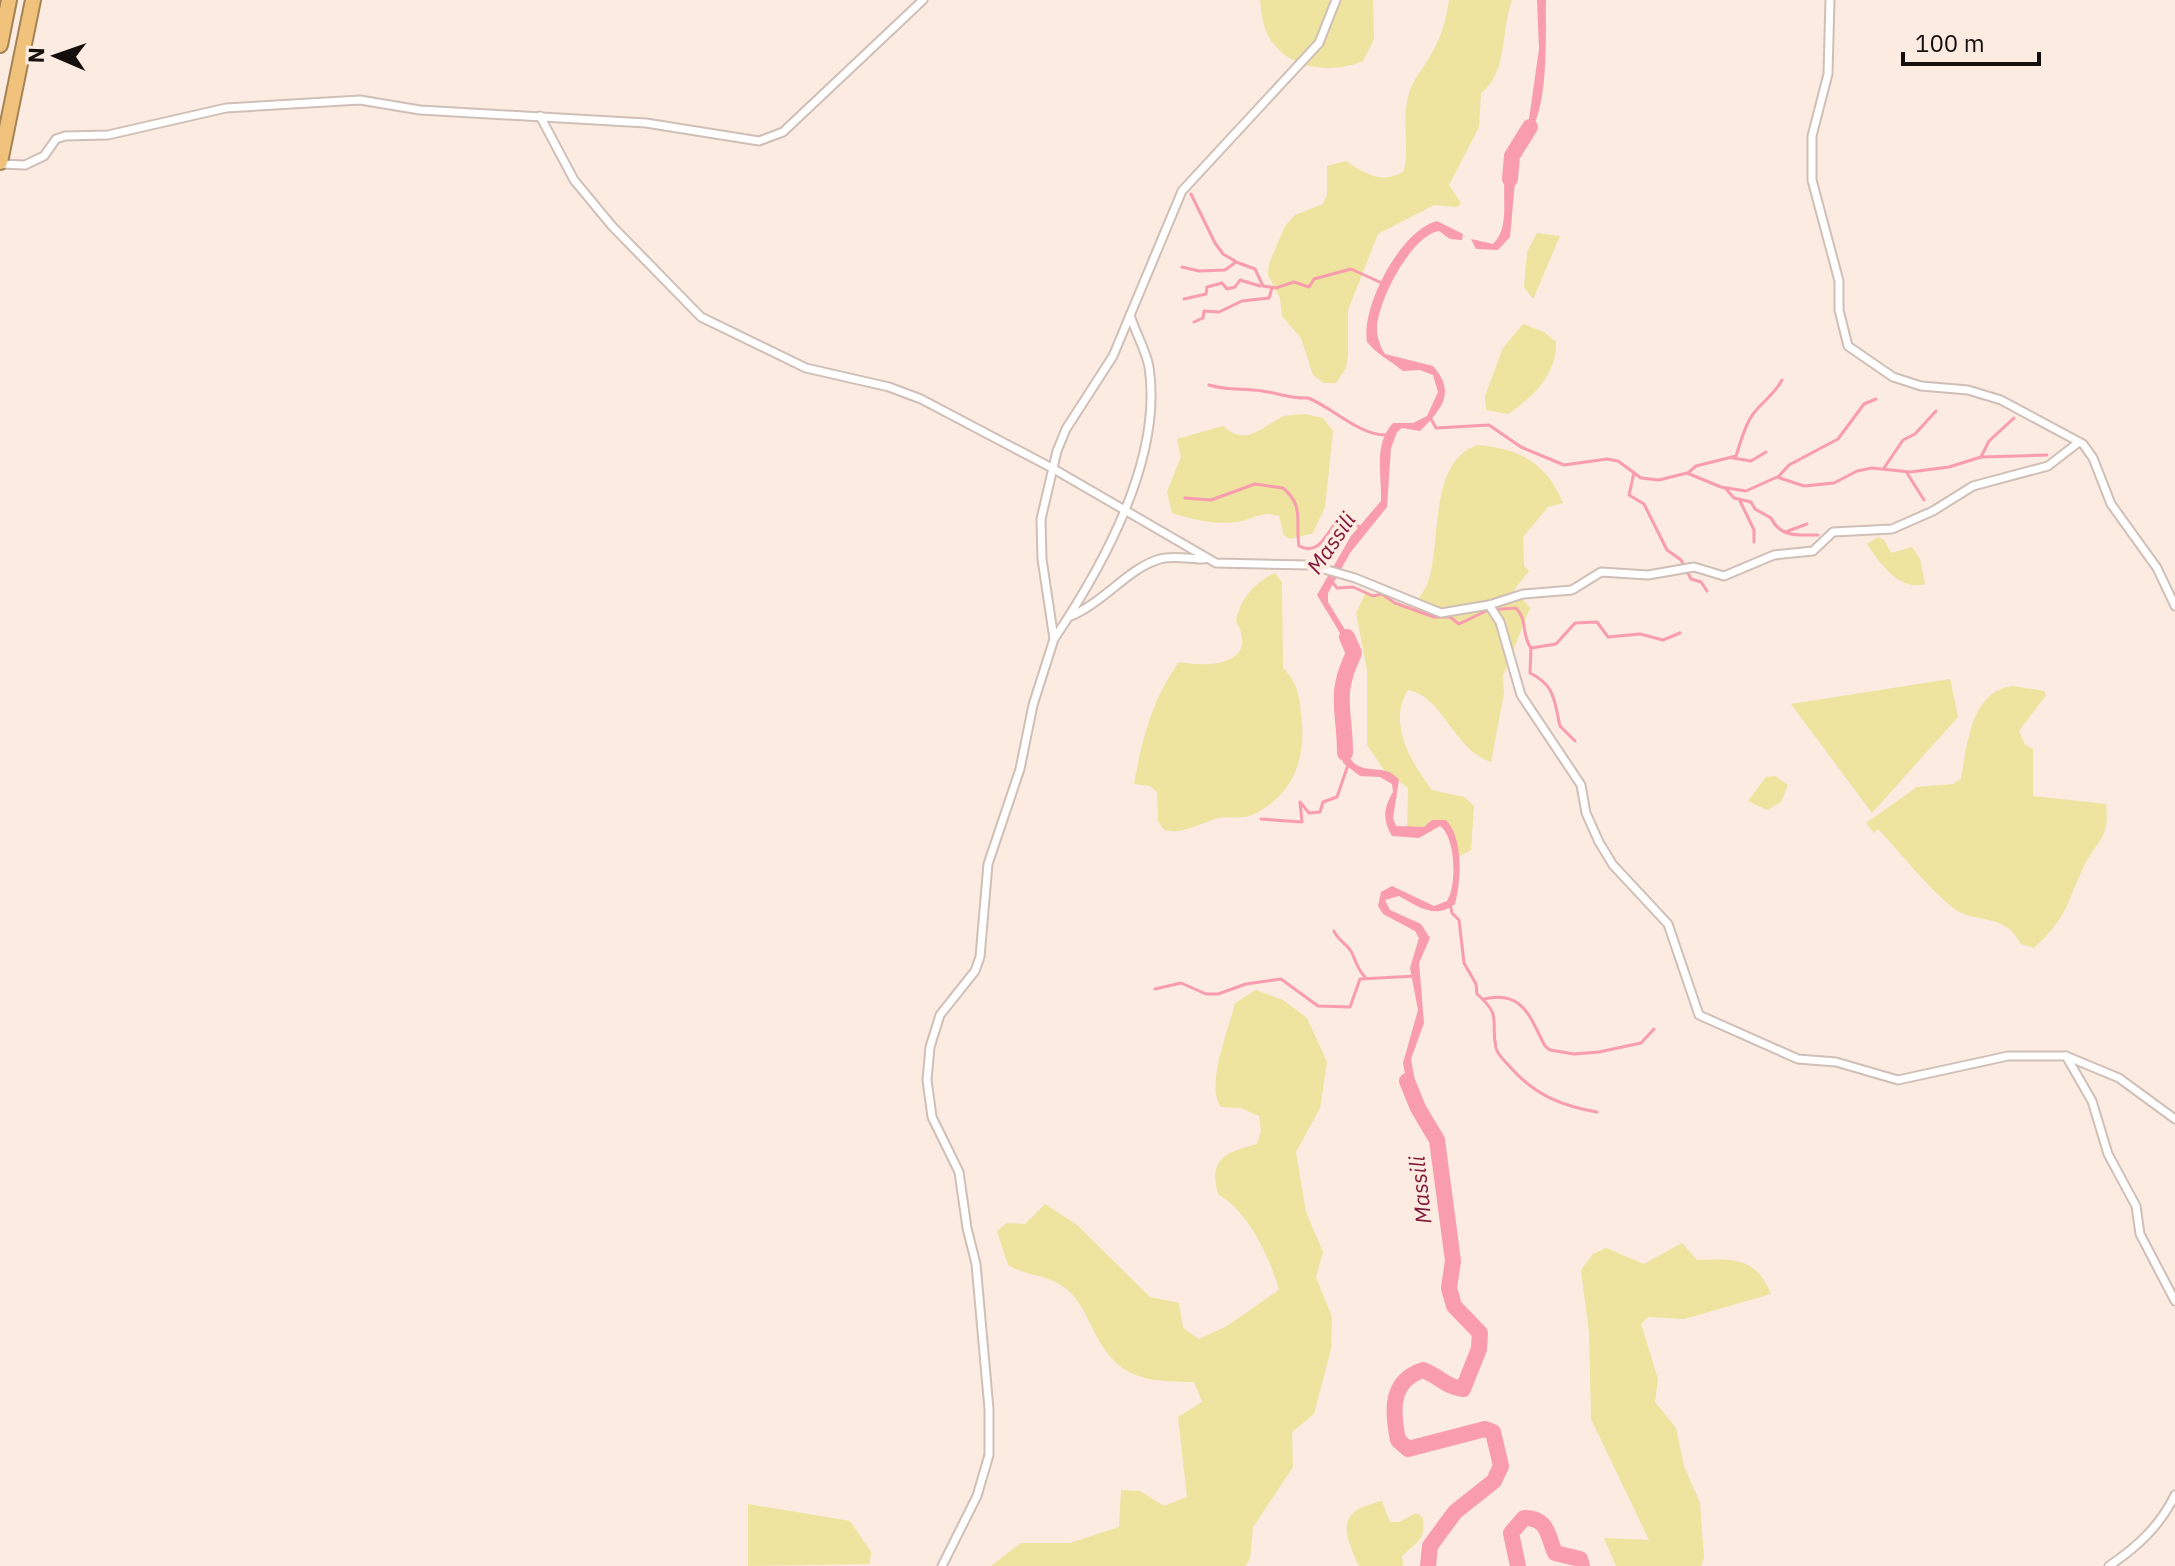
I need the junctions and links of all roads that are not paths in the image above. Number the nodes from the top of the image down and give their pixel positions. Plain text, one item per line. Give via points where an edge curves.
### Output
1 (9, 0) edge
2 (33, 0) edge
3 (923, 0) edge
4 (1336, 0) edge
5 (1830, 0) edge
6 (0, 45) edge
7 (540, 116) junction
8 (0, 163) edge
9 (1130, 315) junction
10 (2079, 442) junction
11 (1052, 468) junction
12 (1124, 509) junction
13 (1207, 559) junction
14 (1489, 605) junction
15 (2175, 606) edge
16 (1069, 617) junction
17 (1054, 639) junction
18 (2066, 1056) junction
19 (2175, 1119) edge
20 (2175, 1301) edge
21 (2175, 1495) edge
22 (942, 1566) edge
23 (2109, 1566) edge

1 - 6 highway
2 - 8 highway
3 - 7 street via 771,138 759,141 646,123
4 - 9 street via 1319,43 1182,191
5 - 10 street via 1828,74 1812,136 1812,180 1839,281 1848,346 1893,377 2001,400
7 - 8 street via 420,110 360,100 226,108 108,135 65,136 25,165
7 - 11 street via 574,180 701,317 806,368 921,399
9 - 11 street via 1093,392 1066,429
9 - 12 street via 1148,364 1150,387 1140,465
10 - 14 street via 2048,466 1973,486 1892,529 1833,532 1803,555 1774,555 1724,576 1694,567 1648,575 1601,572 1572,590 1523,594
10 - 15 street
11 - 12 street
11 - 17 street via 1041,519
12 - 13 street
12 - 16 street
13 - 14 street via 1238,566 1310,565 1441,613
13 - 16 street via 1162,558
14 - 18 street via 1500,622 1521,695 1581,785 1599,842 1613,865 1668,924 1699,1015 1798,1059 1836,1062 1898,1080 2008,1056
16 - 17 street
17 - 22 street via 988,864 980,957 940,1015 930,1047 932,1117 959,1172 976,1264 989,1409 989,1455 977,1496
18 - 19 street via 2119,1078
18 - 20 street via 2092,1101 2108,1154 2136,1206 2140,1234
21 - 23 street via 2138,1547

